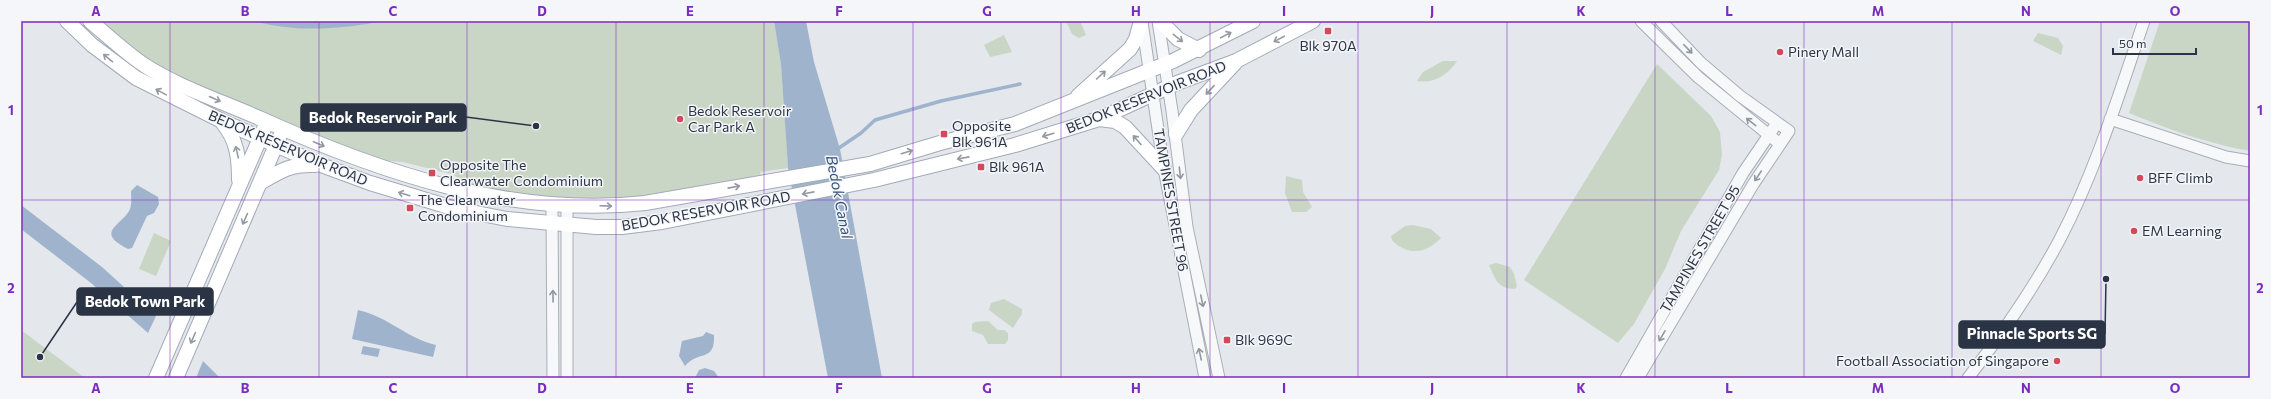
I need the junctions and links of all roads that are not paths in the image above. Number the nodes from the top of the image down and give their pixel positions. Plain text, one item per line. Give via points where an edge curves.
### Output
1 (67, 21) edge
2 (90, 21) edge
3 (1142, 21) edge
4 (1159, 21) edge
5 (1253, 21) edge
6 (1314, 21) edge
7 (1641, 21) edge
8 (1661, 21) edge
9 (2144, 21) edge
10 (1199, 50) junction
11 (1236, 61) junction
12 (1165, 64) junction
13 (1149, 71) junction
14 (1168, 87) junction
15 (1152, 94) junction
16 (1072, 101) junction
17 (1099, 119) junction
18 (2110, 119) junction
19 (222, 121) junction
20 (267, 122) junction
21 (1777, 122) junction
22 (283, 129) junction
23 (1176, 134) junction
24 (1769, 136) junction
25 (260, 138) junction
26 (1780, 144) junction
27 (276, 146) junction
28 (2250, 161) edge
29 (321, 165) junction
30 (1164, 169) junction
31 (260, 183) junction
32 (239, 187) junction
33 (552, 204) junction
34 (567, 206) junction
35 (552, 224) junction
36 (566, 226) junction
37 (156, 378) edge
38 (176, 378) edge
39 (553, 378) edge
40 (567, 378) edge
41 (1206, 378) edge
42 (1219, 378) edge
43 (1626, 378) edge
44 (1638, 378) edge
45 (1968, 378) edge

19 -> 1 main road, BEDOK RESERVOIR ROAD via 136,78 92,45
2 -> 20 main road, BEDOK RESERVOIR ROAD via 145,65 179,84
3 - 13 street, TAMPINES STREET 96
16 -> 3 main road via 1130,49
4 -> 10 main road via 1178,39
4 - 12 street, TAMPINES STREET 96
10 -> 5 main road, BEDOK RESERVOIR ROAD
6 -> 11 main road, BEDOK RESERVOIR ROAD
24 -> 7 street via 1698,78
8 -> 21 street via 1701,63 1740,96
9 - 18 street
10 - 12 main road, BEDOK RESERVOIR ROAD
11 - 14 main road, BEDOK RESERVOIR ROAD
11 -> 23 main road via 1191,110
12 - 13 main road, BEDOK RESERVOIR ROAD
12 - 14 street, TAMPINES STREET 96
13 - 15 street, TAMPINES STREET 96
13 - 16 main road, BEDOK RESERVOIR ROAD
14 - 15 main road, BEDOK RESERVOIR ROAD
14 - 23 street, TAMPINES STREET 96
15 - 17 main road, BEDOK RESERVOIR ROAD
15 - 30 street, TAMPINES STREET 96
34 -> 16 main road, BEDOK RESERVOIR ROAD via 613,207 645,203 870,164 1015,124
30 -> 17 main road via 1125,127 1115,121
17 -> 36 main road, BEDOK RESERVOIR ROAD via 971,157 874,180 662,222 622,227
18 - 28 street via 2226,157
18 - 45 street via 2094,164 2052,254 2004,330
19 - 25 main road, BEDOK RESERVOIR ROAD
32 -> 19 main road via 237,147
20 - 22 main road, BEDOK RESERVOIR ROAD
20 - 25 main road
21 - 24 street, TAMPINES STREET 95
21 - 26 street, TAMPINES STREET 95 via 1788,131
22 - 27 main road
22 -> 33 main road, BEDOK RESERVOIR ROAD via 342,153 422,179 509,199
23 -> 42 street, TAMPINES STREET 96 via 1187,227
24 - 26 street
24 - 43 street, TAMPINES STREET 95 via 1743,173
25 - 27 main road, BEDOK RESERVOIR ROAD
25 - 32 main road
26 -> 44 street, TAMPINES STREET 95
27 - 29 main road, BEDOK RESERVOIR ROAD
27 - 31 main road
29 - 31 main road via 300,164 285,168
35 -> 29 main road, BEDOK RESERVOIR ROAD via 507,219 456,209
41 -> 30 street, TAMPINES STREET 96
31 -> 38 main road
32 - 37 main road
33 - 34 main road, BEDOK RESERVOIR ROAD
33 - 35 street
34 - 36 street
35 - 36 main road, BEDOK RESERVOIR ROAD
39 -> 35 street
36 - 40 street

